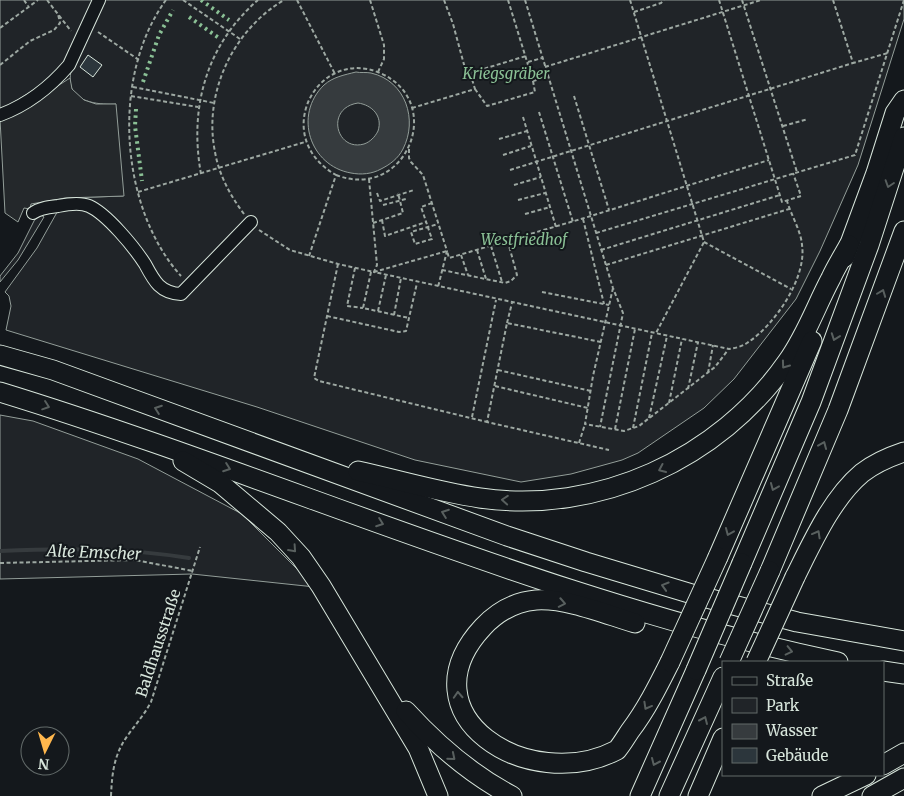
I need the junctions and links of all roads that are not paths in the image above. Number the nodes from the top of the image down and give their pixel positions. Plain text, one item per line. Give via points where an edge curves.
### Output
1 (99, 0) edge
2 (904, 100) edge
3 (0, 115) edge
4 (904, 137) edge
5 (32, 213) dead end
6 (251, 222) road end
7 (904, 231) edge
8 (849, 245) junction
9 (0, 355) edge
10 (0, 392) edge
11 (148, 440) junction
12 (272, 450) junction
13 (904, 452) edge
14 (797, 622) junction
15 (904, 629) edge
16 (707, 631) junction
17 (904, 641) edge
18 (729, 661) edge
19 (756, 661) edge
20 (834, 661) edge
21 (884, 670) edge
22 (904, 674) edge
23 (722, 679) edge
24 (381, 685) junction
25 (722, 740) edge
26 (904, 753) edge
27 (884, 764) edge
28 (499, 766) dead end
29 (864, 776) edge
30 (904, 778) edge
31 (556, 780) dead end
32 (438, 796) edge
33 (512, 796) edge
34 (640, 796) edge
35 (669, 796) edge
36 (698, 796) edge
37 (822, 796) edge
38 (872, 796) edge

1 - 3 street via 62,74 27,102
2 - 8 highway via 895,112
4 -> 34 highway, bridge via 869,245 811,402
5 - 6 street via 65,205 89,206 110,220 145,265 149,275 171,294 181,294
18 -> 7 highway, bridge via 838,410
8 -> 12 highway via 798,346 755,401 696,450 625,484 552,501 480,498
8 -> 31 highway, bridge via 838,279 718,556 645,710 617,749 597,766
12 -> 9 highway via 53,370
10 -> 11 highway
11 -> 16 highway via 574,591
11 -> 24 highway via 220,483 278,532 321,586
14 -> 12 highway via 586,562
19 -> 13 highway, bridge via 794,577 841,496 862,474 881,461
14 - 15 highway
14 - 17 highway
16 -> 20 highway
28 -> 16 highway via 471,738 461,714 457,691 460,668 470,644 486,623 503,610 522,602 548,600 674,634
21 - 22 highway
35 -> 23 highway
24 - 32 highway via 418,748
24 -> 33 highway via 437,744 464,767
25 - 36 highway
26 - 27 highway
29 - 37 highway
30 - 38 highway

